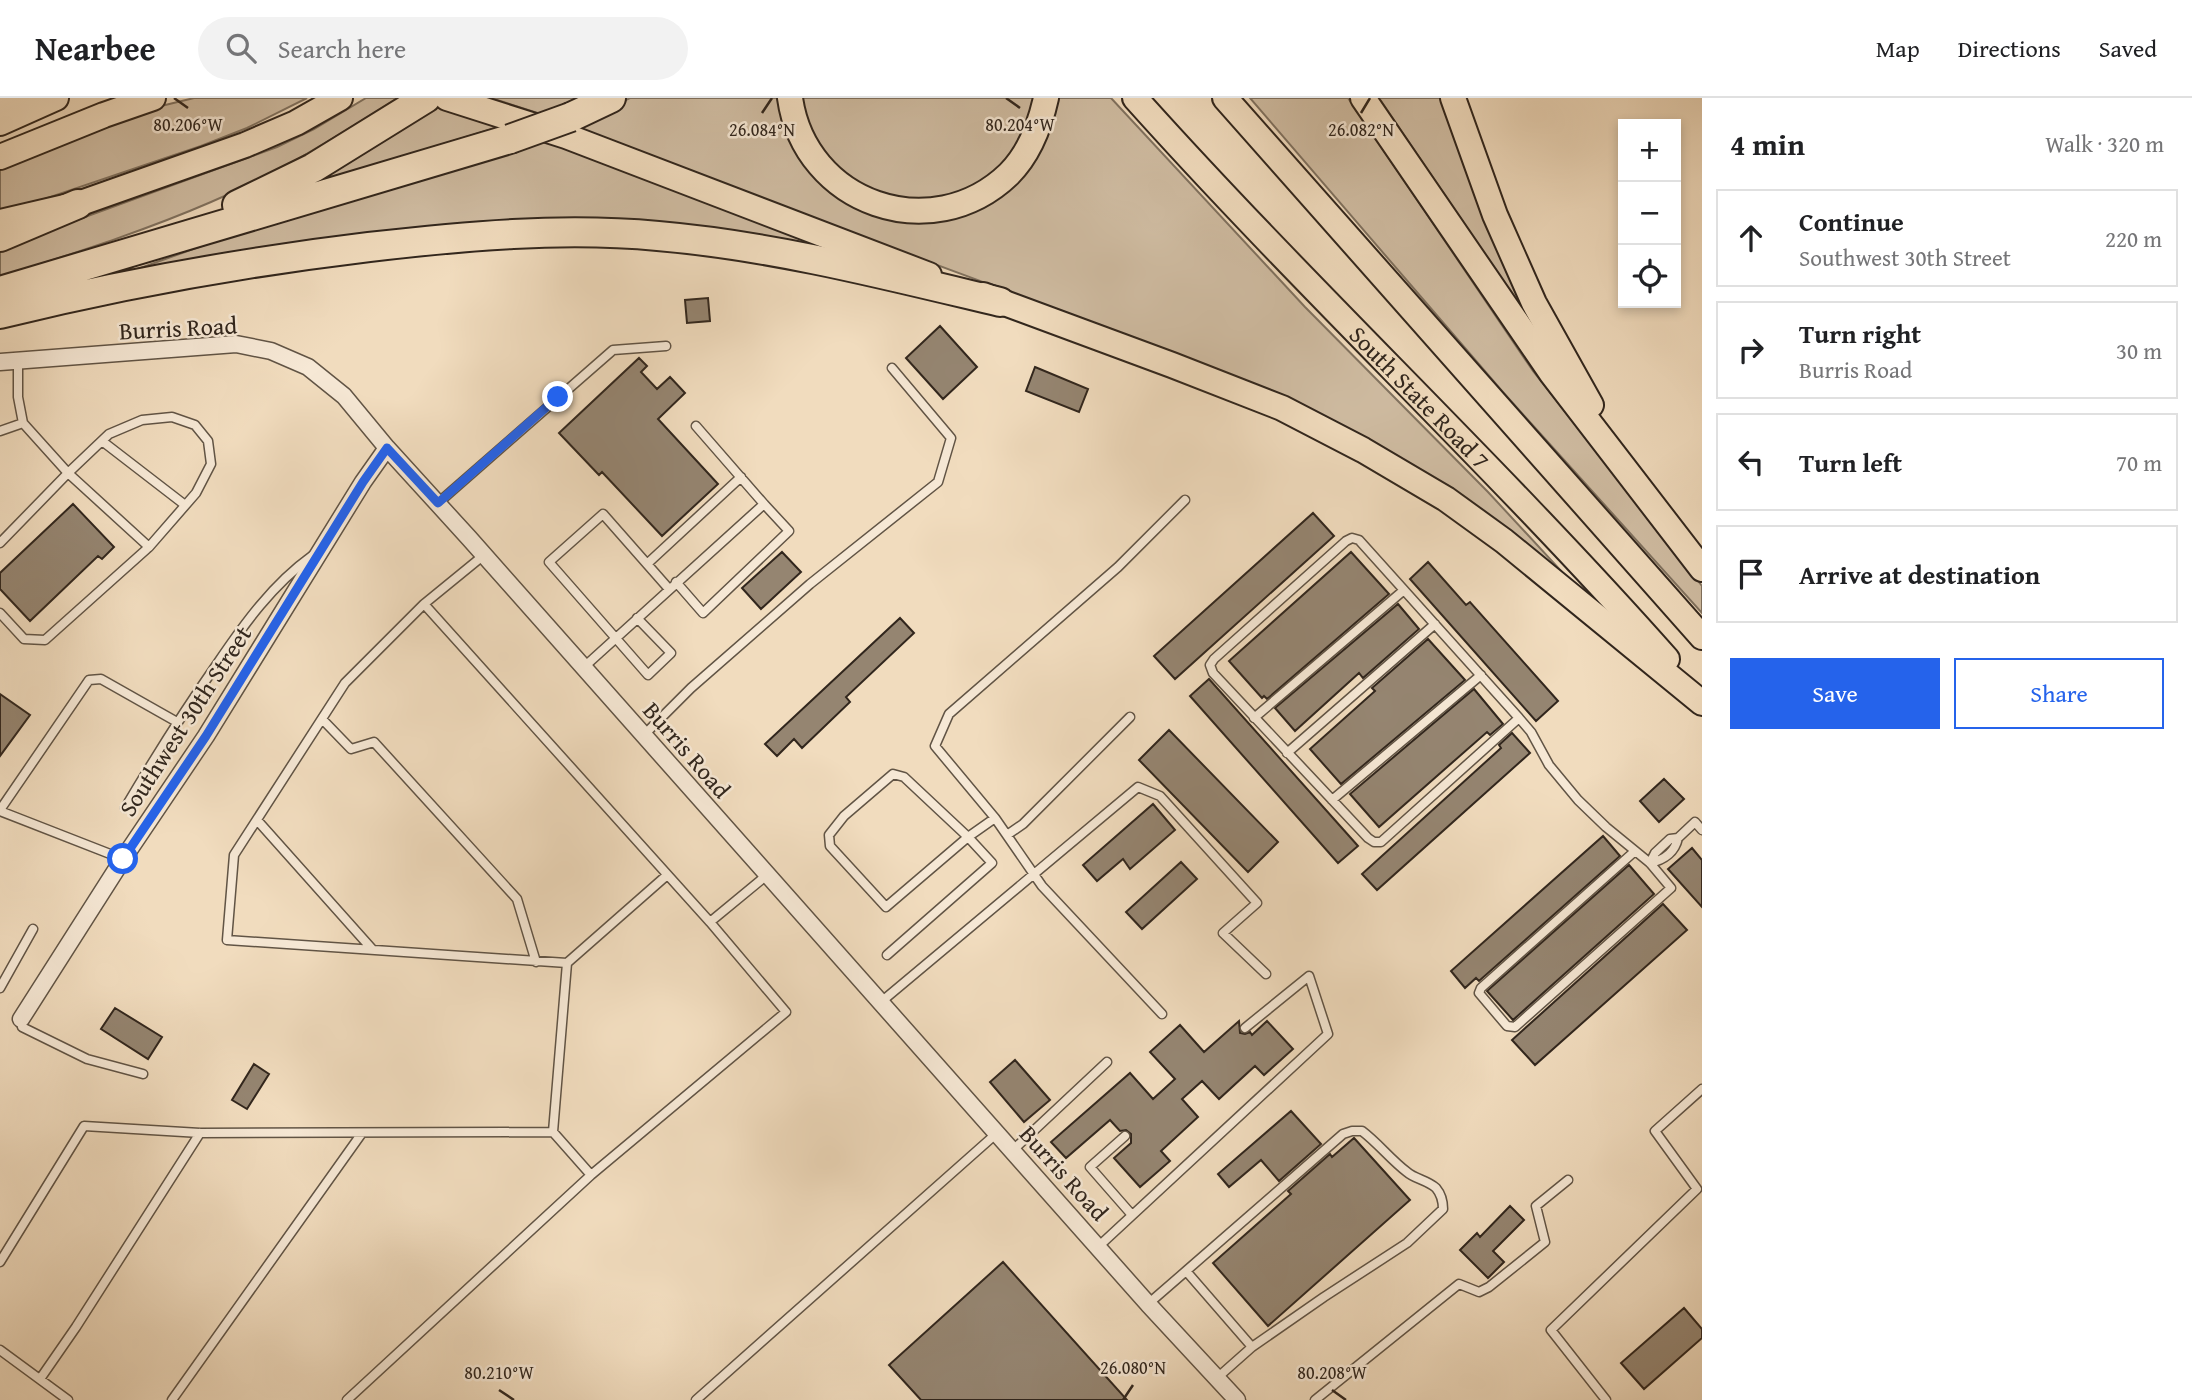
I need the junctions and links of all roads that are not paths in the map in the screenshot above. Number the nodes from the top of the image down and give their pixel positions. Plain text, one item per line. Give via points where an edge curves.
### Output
1 (25, 98) edge
2 (56, 98) edge
3 (153, 98) edge
4 (340, 98) edge
5 (426, 98) edge
6 (447, 98) edge
7 (611, 98) edge
8 (790, 98) edge
9 (1046, 98) edge
10 (1135, 98) edge
11 (1225, 98) edge
12 (1363, 98) edge
13 (1453, 98) edge
14 (0, 109) edge
15 (0, 123) edge
16 (0, 157) edge
17 (78, 204) junction
18 (0, 222) edge
19 (0, 237) edge
20 (128, 251) junction
21 (0, 291) edge
22 (1000, 302) junction
23 (0, 314) edge
24 (666, 346) dead end
25 (18, 361) junction
26 (0, 362) edge
27 (892, 368) dead end
28 (23, 423) junction
29 (696, 426) dead end
30 (0, 431) edge
31 (102, 441) junction
32 (387, 448) junction
33 (68, 473) junction
34 (741, 477) junction
35 (1636, 485) junction
36 (1185, 500) dead end
37 (438, 503) junction
38 (764, 503) junction
39 (185, 505) junction
40 (0, 543) edge
41 (149, 547) junction
42 (321, 551) junction
43 (484, 555) junction
44 (648, 564) junction
45 (1702, 569) edge
46 (676, 582) junction
47 (668, 589) junction
48 (1404, 590) junction
49 (424, 604) junction
50 (0, 613) edge
51 (637, 618) junction
52 (1435, 624) junction
53 (1702, 637) edge
54 (615, 638) junction
55 (584, 667) junction
56 (1481, 675) junction
57 (1702, 700) edge
58 (1130, 717) dead end
59 (1254, 718) junction
60 (1520, 718) junction
61 (322, 719) junction
62 (177, 722) junction
63 (644, 735) junction
64 (1287, 753) junction
65 (1332, 800) junction
66 (125, 808) dead end
67 (0, 811) edge
68 (995, 818) junction
69 (257, 820) junction
70 (1702, 830) edge
71 (1007, 835) junction
72 (968, 837) junction
73 (1635, 851) junction
74 (123, 859) junction
75 (1650, 863) junction
76 (1036, 874) junction
77 (767, 875) junction
78 (666, 876) junction
79 (709, 922) junction
80 (33, 929) dead end
81 (372, 949) junction
82 (887, 955) dead end
83 (536, 962) junction
84 (567, 963) junction
85 (1266, 974) dead end
86 (0, 988) edge
87 (881, 1002) junction
88 (1162, 1014) dead end
89 (21, 1019) joint
90 (1245, 1028) dead end
91 (1107, 1062) dead end
92 (143, 1074) dead end
93 (1702, 1089) edge
94 (552, 1132) junction
95 (200, 1133) junction
96 (362, 1133) junction
97 (997, 1133) junction
98 (1125, 1136) dead end
99 (1013, 1150) junction
100 (591, 1175) junction
101 (1568, 1180) dead end
102 (1132, 1214) junction
103 (1099, 1246) junction
104 (0, 1262) edge
105 (1186, 1271) junction
106 (1148, 1304) junction
107 (1252, 1347) junction
108 (0, 1350) edge
109 (40, 1378) junction
110 (1217, 1378) junction
111 (68, 1400) edge
112 (172, 1400) edge
113 (347, 1400) edge
114 (696, 1400) edge
115 (1237, 1400) edge
116 (1315, 1400) edge
117 (1606, 1400) edge

1 - 14 highway
2 - 15 main road
3 - 16 main road
4 - 17 main road via 245,145
5 - 20 highway via 313,168
6 - 22 main road via 566,136
7 - 20 highway, bridge via 510,139
8 - 9 main road via 800,136 836,183 866,201 899,211 930,211 978,197 1010,173 1040,124
10 - 57 main road, South State Road 7 via 1533,512
11 - 53 main road, South State Road 7
12 - 35 main road via 1544,363
13 - 35 main road via 1495,215 1534,303
17 - 18 main road
17 - 19 highway
20 - 21 highway
22 - 23 highway via 743,246 657,236 552,232 442,238 305,255 94,291
22 - 57 main road via 1282,408 1363,450 1446,499 1504,541
24 - 37 lane via 613,350
25 - 26 street, Burris Road
25 - 28 lane
25 - 32 street, Burris Road via 236,344 271,351 308,367 344,396
27 - 63 lane via 951,438 938,482 810,584
28 - 30 lane
28 - 33 lane
29 - 34 lane
31 - 33 lane
31 - 39 lane
31 - 39 lane via 142,420 172,417 195,425 208,441 211,464
32 - 37 street, Burris Road
32 - 42 street, Southwest 30th Street
33 - 40 lane
33 - 41 lane
34 - 38 lane
34 - 44 lane
35 - 45 main road
36 - 68 lane via 1118,567 949,713 935,746
37 - 43 street, Burris Road
38 - 46 lane
38 - 46 lane via 789,531 703,613
39 - 41 lane
41 - 50 lane via 46,640 24,639
42 - 62 lane via 295,569 247,620
42 - 74 street, Southwest 30th Street
43 - 49 lane
43 - 55 street, Burris Road
44 - 47 lane
44 - 54 lane via 603,514 549,562
46 - 47 lane
47 - 51 lane
48 - 52 lane
48 - 59 lane
48 - 59 lane via 1359,540 1346,541 1210,665
49 - 61 lane via 345,683
49 - 78 lane
51 - 54 lane
51 - 54 lane via 671,653 648,675
52 - 56 lane
52 - 64 lane
54 - 55 lane
55 - 63 street, Burris Road
56 - 60 lane
56 - 65 lane
58 - 71 lane
59 - 64 lane
60 - 65 lane via 1381,842 1367,838
60 - 73 lane via 1578,800
61 - 69 lane
61 - 83 lane via 351,749 374,742 517,899
62 - 66 lane
62 - 67 lane via 101,679 89,680
63 - 77 street, Burris Road
64 - 65 lane
67 - 74 lane
68 - 71 lane
68 - 72 lane
69 - 81 lane
69 - 81 lane via 234,855 227,940
70 - 75 lane via 1695,822 1678,838 1670,839
71 - 76 lane
72 - 72 lane via 904,777 893,775 844,816 829,835 830,846 886,906
72 - 82 lane via 992,863
73 - 75 lane
73 - 75 lane via 1481,988 1479,993 1507,1026 1515,1027 1671,888
74 - 89 street, Southwest 30th Street
76 - 85 lane via 1138,786 1160,796 1257,903 1223,933
76 - 87 lane
76 - 88 lane via 1042,886
77 - 79 lane
77 - 87 street, Burris Road
78 - 79 lane
78 - 84 lane
79 - 100 lane via 786,1012
80 - 86 lane
81 - 83 lane
83 - 84 lane
84 - 94 lane
87 - 97 street, Burris Road
89 - 92 lane via 22,1027 87,1059
90 - 102 lane via 1309,975 1328,1034
91 - 99 lane
93 - 117 lane via 1655,1131 1697,1189 1551,1330
94 - 96 lane
94 - 100 lane
95 - 96 lane
95 - 104 lane via 84,1126
95 - 109 lane
96 - 112 lane
97 - 99 street, Burris Road
97 - 114 lane
98 - 102 lane via 1090,1167
99 - 103 street, Burris Road
100 - 113 lane
101 - 116 lane via 1536,1206 1545,1242 1479,1292 1459,1284
102 - 103 lane
103 - 106 street, Burris Road
105 - 106 lane
105 - 107 lane
105 - 107 lane via 1352,1130 1362,1131 1403,1169 1437,1189 1443,1209 1407,1243
106 - 110 street, Burris Road
107 - 110 lane
108 - 109 lane
109 - 111 lane
110 - 115 street, Burris Road

